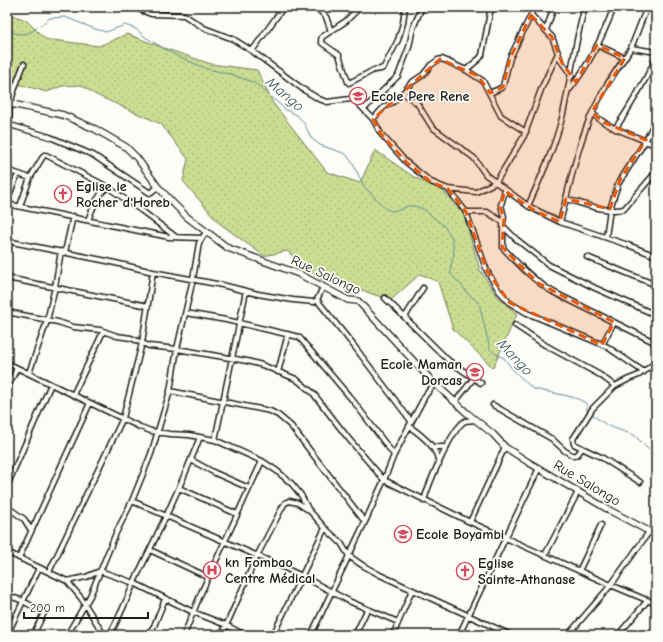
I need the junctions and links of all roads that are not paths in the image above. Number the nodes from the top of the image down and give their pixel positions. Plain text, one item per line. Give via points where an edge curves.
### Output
1 (133, 7) edge
2 (282, 7) edge
3 (360, 7) edge
4 (405, 7) edge
5 (422, 7) edge
6 (491, 7) edge
7 (533, 7) edge
8 (554, 7) edge
9 (585, 7) edge
10 (614, 7) edge
11 (647, 7) edge
12 (320, 11) dead end
13 (531, 15) junction
14 (546, 30) junction
15 (331, 31) junction
16 (597, 45) junction
17 (630, 48) junction
18 (252, 51) junction
19 (558, 52) junction
20 (656, 52) edge
21 (625, 58) junction
22 (656, 58) edge
23 (24, 64) dead end
24 (466, 70) junction
25 (572, 76) junction
26 (568, 91) junction
27 (403, 93) junction
28 (490, 93) junction
29 (9, 104) edge
30 (364, 109) junction
31 (592, 113) junction
32 (373, 119) junction
33 (656, 119) edge
34 (615, 129) junction
35 (526, 132) junction
36 (646, 140) junction
37 (656, 146) edge
38 (7, 170) edge
39 (656, 172) edge
40 (18, 174) junction
41 (30, 178) junction
42 (496, 182) junction
43 (107, 187) junction
44 (158, 187) junction
45 (448, 189) junction
46 (506, 190) junction
47 (566, 199) junction
48 (7, 200) edge
49 (7, 204) edge
50 (20, 206) junction
51 (528, 206) junction
52 (610, 209) junction
53 (466, 212) junction
54 (73, 216) junction
55 (88, 220) junction
56 (503, 222) junction
57 (560, 222) junction
58 (504, 227) junction
59 (206, 232) junction
60 (606, 237) junction
61 (176, 238) junction
62 (202, 238) junction
63 (7, 240) edge
64 (656, 242) edge
65 (63, 252) junction
66 (656, 252) edge
67 (656, 256) edge
68 (587, 257) dead end
69 (153, 272) junction
70 (7, 278) edge
71 (193, 279) junction
72 (656, 285) edge
73 (55, 287) junction
74 (323, 287) junction
75 (423, 288) dead end
76 (246, 291) junction
77 (385, 298) dead end
78 (317, 300) junction
79 (148, 306) junction
80 (7, 312) edge
81 (186, 313) junction
82 (656, 315) edge
83 (405, 317) junction
84 (47, 321) junction
85 (614, 322) junction
86 (238, 323) junction
87 (515, 325) dead end
88 (103, 332) junction
89 (288, 334) junction
90 (142, 343) junction
91 (656, 343) edge
92 (602, 344) junction
93 (177, 349) junction
94 (231, 357) junction
95 (656, 362) edge
96 (7, 363) edge
97 (17, 368) junction
98 (278, 372) junction
99 (644, 372) junction
100 (30, 373) junction
101 (474, 378) junction
102 (435, 383) junction
103 (482, 383) dead end
104 (51, 384) junction
105 (615, 386) junction
106 (7, 389) edge
107 (170, 391) junction
108 (73, 394) junction
109 (223, 401) junction
110 (455, 402) junction
111 (90, 403) junction
112 (493, 405) dead end
113 (123, 418) junction
114 (476, 420) junction
115 (411, 421) junction
116 (409, 426) junction
117 (157, 432) junction
118 (200, 437) junction
119 (215, 440) junction
120 (434, 447) junction
121 (447, 447) junction
122 (505, 447) junction
123 (582, 448) junction
124 (394, 456) junction
125 (191, 460) junction
126 (262, 461) junction
127 (439, 464) junction
128 (539, 468) junction
129 (384, 480) junction
130 (640, 482) dead end
131 (7, 486) edge
132 (179, 488) junction
133 (249, 488) junction
134 (578, 492) junction
135 (424, 500) junction
136 (132, 501) junction
137 (7, 507) edge
138 (308, 509) junction
139 (237, 514) junction
140 (166, 515) junction
141 (365, 522) junction
142 (470, 522) junction
143 (601, 525) dead end
144 (325, 528) junction
145 (31, 530) junction
146 (650, 532) junction
147 (656, 535) edge
148 (505, 538) junction
149 (224, 542) junction
150 (150, 550) junction
151 (7, 552) edge
152 (545, 555) junction
153 (257, 556) junction
154 (349, 556) junction
155 (19, 558) junction
156 (39, 568) junction
157 (100, 571) junction
158 (579, 571) junction
159 (49, 572) junction
160 (302, 576) junction
161 (208, 577) junction
162 (67, 581) junction
163 (134, 583) junction
164 (611, 585) junction
165 (412, 590) junction
166 (332, 592) junction
167 (7, 595) edge
168 (165, 599) junction
169 (648, 600) junction
170 (23, 601) junction
171 (656, 604) edge
172 (85, 605) junction
173 (367, 610) junction
174 (193, 612) junction
175 (469, 615) junction
176 (398, 622) junction
177 (226, 624) junction
178 (8, 628) edge
179 (621, 634) edge
180 (7, 635) edge
181 (33, 635) edge
182 (67, 635) edge
183 (103, 635) edge
184 (109, 635) edge
185 (148, 635) edge
186 (184, 635) edge
187 (222, 635) edge
188 (245, 635) edge
189 (273, 635) edge
190 (311, 635) edge
191 (355, 635) edge
192 (393, 635) edge
193 (459, 635) edge
194 (511, 635) edge
195 (568, 635) edge

1 - 18 street via 151,14 184,15 204,28 233,39
2 - 18 street
3 - 15 street
4 - 15 street via 399,38 384,67 351,83 348,82 339,55 322,43 322,37
5 - 30 street via 398,76
6 - 24 street via 482,54
7 - 13 street
8 - 14 street
9 - 25 street
10 - 16 street
11 - 17 street
12 - 15 street via 326,17
13 - 14 street
13 - 28 street via 510,58 503,86
14 - 19 street
16 - 21 street
16 - 26 street
17 - 20 street
17 - 21 street
18 - 30 street via 319,99 327,102 353,99
19 - 25 street via 562,63
19 - 35 street
21 - 31 street
22 - 34 street via 629,110
23 - 29 street
24 - 27 street via 440,59 430,65
24 - 28 street via 483,81
25 - 26 street
26 - 51 street via 552,152
27 - 32 street
27 - 42 street via 417,103 432,127 474,158 486,175
28 - 35 street via 501,116
29 - 44 street, Rue Salongo via 63,115 95,129 126,147
29 - 44 street via 10,125 50,137 92,154 150,193
30 - 32 street
31 - 34 street
31 - 47 street via 577,153
32 - 45 street via 381,134 406,162 431,182
33 - 36 street
34 - 36 street
35 - 42 street
36 - 37 street
36 - 52 street via 620,180
38 - 40 street
39 - 52 street via 627,207 621,210
40 - 41 street
40 - 48 street
41 - 43 street via 46,155
41 - 50 street
42 - 45 street via 476,192
42 - 46 street
43 - 55 street via 100,193
43 - 61 street
44 - 59 street, Rue Salongo via 187,217
45 - 53 street
46 - 51 street
46 - 56 street via 501,207
47 - 52 street
47 - 57 street
49 - 50 street
50 - 54 street
51 - 57 street
52 - 60 street
53 - 56 street via 487,212
53 - 92 street via 487,271 510,303 527,313
54 - 55 street
54 - 65 street
55 - 61 street
56 - 58 street
57 - 60 street
58 - 82 street via 549,265
58 - 85 street via 503,248 524,271 553,292
59 - 62 street
59 - 74 street, Rue Salongo via 233,250 299,274
60 - 67 street
61 - 62 street
62 - 71 street
63 - 65 street
64 - 66 street
65 - 69 street
65 - 73 street
68 - 72 street
69 - 71 street
69 - 79 street
70 - 73 street
71 - 76 street
71 - 81 street
73 - 79 street
73 - 84 street
74 - 78 street
74 - 102 street, Rue Salongo via 348,300 358,301
75 - 83 street
76 - 78 street via 293,300
76 - 86 street
77 - 83 street
78 - 115 street
79 - 90 street
80 - 84 street
81 - 86 street
81 - 93 street
83 - 101 street via 449,361
84 - 88 street
84 - 100 street
85 - 91 street
85 - 92 street
86 - 89 street
86 - 94 street
87 - 105 street
88 - 90 street
88 - 108 street
89 - 98 street
89 - 124 street via 302,339
90 - 93 street
90 - 113 street
92 - 99 street
93 - 94 street
93 - 107 street
94 - 98 street
94 - 109 street
95 - 99 street
96 - 97 street
97 - 100 street
97 - 106 street
98 - 129 street via 298,380 310,390
99 - 105 street
100 - 104 street
101 - 103 street
101 - 110 street
102 - 110 street, Rue Salongo
102 - 115 street
104 - 108 street
104 - 131 street
105 - 123 street via 592,408 572,439 574,444
107 - 109 street
107 - 117 street
108 - 111 street
109 - 119 street
109 - 141 street via 270,411 285,420
110 - 114 street, Rue Salongo
111 - 113 street
111 - 145 street
112 - 123 street via 552,439 574,456
113 - 117 street
113 - 159 street
114 - 121 street via 462,422
114 - 122 street, Rue Salongo
115 - 116 street
116 - 120 street
116 - 124 street
117 - 118 street
117 - 136 street
118 - 119 street
118 - 125 street
119 - 126 street
120 - 121 street
120 - 127 street
121 - 127 street
122 - 128 street, Rue Salongo
122 - 142 street
123 - 130 street
124 - 129 street
125 - 132 street
125 - 133 street
126 - 133 street
126 - 138 street via 292,484
127 - 135 street
128 - 134 street, Rue Salongo
128 - 148 street
129 - 135 street
129 - 141 street
132 - 139 street
132 - 140 street
133 - 139 street
134 - 146 street, Rue Salongo
134 - 152 street
135 - 142 street
136 - 140 street
136 - 157 street
137 - 145 street via 24,519
138 - 144 street
138 - 153 street via 294,502 285,503
139 - 149 street
140 - 149 street
140 - 150 street
141 - 154 street
142 - 148 street
143 - 158 street
144 - 154 street via 341,543
144 - 160 street
145 - 155 street
146 - 147 street, Rue Salongo
146 - 164 street
148 - 152 street
148 - 175 street
149 - 153 street
149 - 161 street
150 - 161 street
150 - 163 street
151 - 155 street
152 - 158 street
153 - 160 street
153 - 177 street
154 - 165 street
154 - 166 street
155 - 156 street
156 - 159 street
156 - 170 street
157 - 162 street
157 - 163 street
157 - 172 street
158 - 164 street
159 - 162 street
160 - 166 street
160 - 189 street
161 - 174 street
162 - 172 street
163 - 168 street
163 - 184 street
164 - 169 street
164 - 195 street
165 - 175 street
165 - 176 street
166 - 173 street
166 - 190 street
167 - 170 street
168 - 174 street
168 - 185 street
169 - 171 street
169 - 179 street
170 - 178 street
170 - 181 street via 44,614
172 - 182 street
172 - 183 street
173 - 176 street
173 - 191 street
174 - 177 street
174 - 186 street
175 - 193 street
175 - 194 street
176 - 192 street
177 - 187 street
177 - 188 street
178 - 180 street

